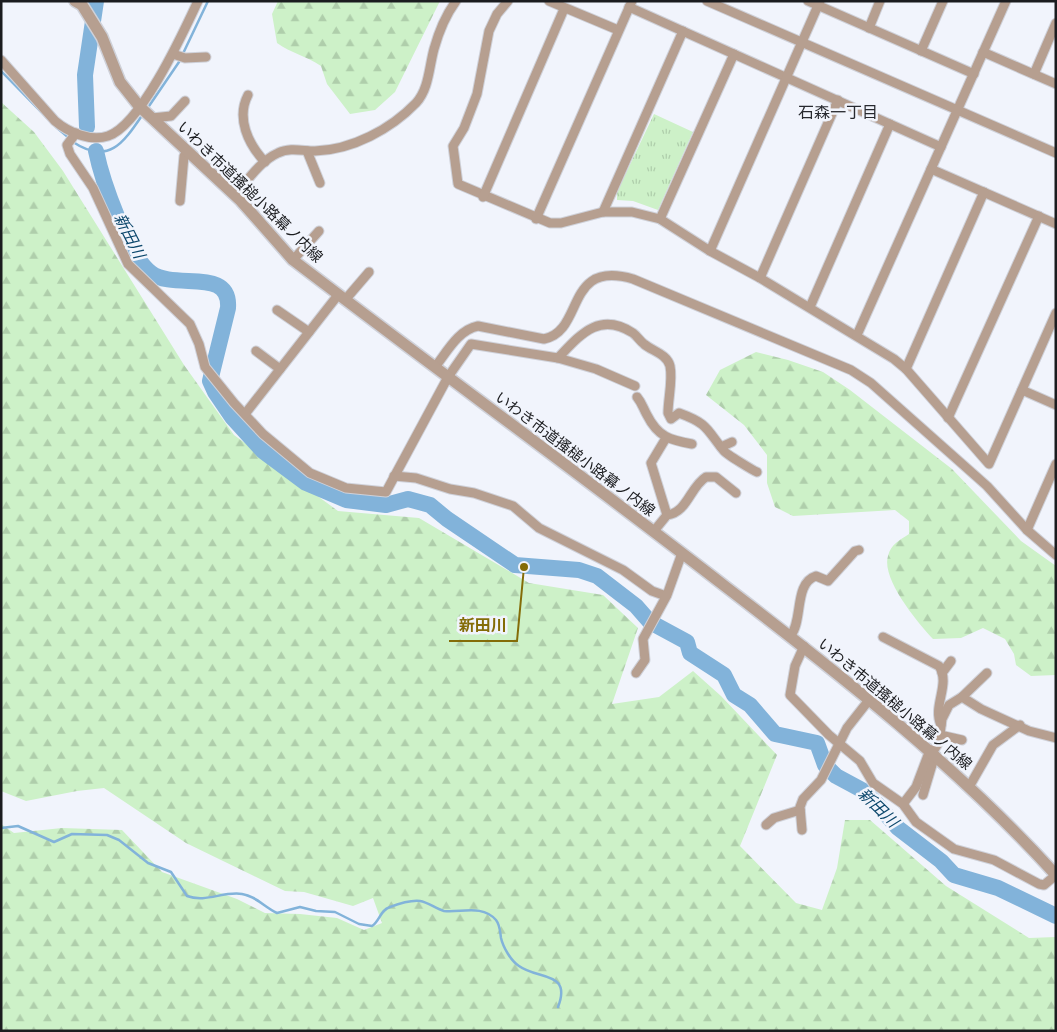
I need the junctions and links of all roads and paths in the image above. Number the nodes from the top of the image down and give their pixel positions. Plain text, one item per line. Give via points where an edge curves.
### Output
1 (198, 1) edge
2 (456, 1) edge
3 (508, 1) edge
4 (548, 1) edge
5 (707, 1) edge
6 (808, 1) edge
7 (880, 1) edge
8 (943, 1) edge
9 (1006, 1) edge
10 (78, 3) edge
11 (819, 3) edge
12 (630, 4) edge
13 (564, 9) junction
14 (1056, 23) edge
15 (868, 28) junction
16 (618, 30) junction
17 (683, 31) junction
18 (802, 43) junction
19 (921, 51) junction
20 (983, 52) junction
21 (173, 54) junction
22 (734, 54) junction
23 (206, 57) dead end
24 (1, 60) edge
25 (974, 74) junction
26 (1034, 74) junction
27 (786, 78) junction
28 (1056, 84) edge
29 (248, 95) dead end
30 (838, 100) junction
31 (185, 101) dead end
32 (958, 109) junction
33 (145, 112) junction
34 (890, 124) junction
35 (74, 137) junction
36 (941, 147) junction
37 (187, 151) junction
38 (307, 151) junction
39 (1056, 153) edge
40 (265, 162) junction
41 (931, 169) junction
42 (320, 183) dead end
43 (984, 192) junction
44 (235, 195) junction
45 (483, 197) junction
46 (180, 201) dead end
47 (603, 212) junction
48 (1039, 216) junction
49 (536, 219) junction
50 (660, 219) junction
51 (1056, 224) edge
52 (319, 231) dead end
53 (710, 251) junction
54 (293, 260) junction
55 (369, 272) dead end
56 (760, 278) junction
57 (342, 297) junction
58 (810, 307) junction
59 (277, 310) dead end
60 (1056, 313) edge
61 (309, 332) junction
62 (858, 334) junction
63 (256, 352) dead end
64 (558, 358) junction
65 (435, 367) junction
66 (280, 369) junction
67 (906, 369) junction
68 (448, 377) junction
69 (635, 386) dead end
70 (1022, 390) junction
71 (637, 397) dead end
72 (1056, 404) edge
73 (245, 414) junction
74 (948, 418) junction
75 (666, 438) junction
76 (732, 442) dead end
77 (692, 444) dead end
78 (721, 447) junction
79 (1056, 464) edge
80 (757, 472) dead end
81 (394, 476) junction
82 (736, 493) dead end
83 (667, 515) junction
84 (1027, 530) junction
85 (654, 531) junction
86 (859, 550) dead end
87 (682, 553) junction
88 (1056, 555) edge
89 (666, 596) junction
90 (791, 635) junction
91 (883, 637) dead end
92 (804, 646) junction
93 (951, 661) dead end
94 (636, 673) dead end
95 (942, 673) junction
96 (987, 673) dead end
97 (962, 697) junction
98 (869, 700) junction
99 (940, 725) junction
100 (1020, 725) junction
101 (940, 735) junction
102 (1056, 738) edge
103 (962, 740) dead end
104 (840, 744) junction
105 (932, 753) junction
106 (968, 787) junction
107 (923, 795) dead end
108 (902, 804) junction
109 (800, 810) junction
110 (766, 825) dead end
111 (802, 830) dead end
112 (1056, 875) edge

1 - 21 street
2 - 38 street via 444,17 424,90 415,104 398,119 366,138 331,149
3 - 45 street via 489,31 477,94 453,146 458,184
4 - 13 street
5 - 18 street
6 - 11 street
7 - 15 street
8 - 19 street
9 - 20 street
10 - 33 street, いわき市道搔槌小路幕ノ内線 via 102,37 120,82
11 - 15 street
11 - 18 street
12 - 16 street
12 - 17 street
13 - 16 street
13 - 45 street
14 - 26 street
15 - 19 street
16 - 49 street
17 - 22 street
17 - 47 street
18 - 27 street
18 - 32 street
19 - 25 street
20 - 25 street
20 - 26 street
21 - 23 street via 185,58
21 - 33 street
22 - 27 street
22 - 50 street
24 - 35 street via 55,121
25 - 32 street
26 - 28 street
27 - 30 street
27 - 53 street
29 - 40 street via 242,112 246,133
30 - 34 street
30 - 56 street
31 - 33 street via 171,116
32 - 36 street
32 - 39 street
33 - 35 street via 107,136
33 - 37 street, いわき市道搔槌小路幕ノ内線
34 - 36 street
34 - 58 street
35 - 73 street via 70,154 93,188 128,264 190,324 208,372
36 - 41 street
37 - 44 street, いわき市道搔槌小路幕ノ内線
37 - 46 street
38 - 40 street via 286,150
38 - 42 street
40 - 44 street
41 - 43 street
41 - 62 street
43 - 48 street
43 - 67 street
44 - 54 street, いわき市道搔槌小路幕ノ内線
45 - 49 street
47 - 49 street via 561,223
47 - 50 street via 632,212
48 - 51 street
48 - 74 street
50 - 53 street
52 - 54 street
53 - 56 street
54 - 57 street, いわき市道搔槌小路幕ノ内線
55 - 57 street
56 - 58 street
57 - 61 street
57 - 65 street, いわき市道搔槌小路幕ノ内線
58 - 62 street
59 - 61 street
60 - 70 street
61 - 66 street
62 - 67 street
63 - 66 street
64 - 68 street via 471,344
64 - 69 street via 596,369
64 - 78 street via 593,326 613,325 633,334 663,356 670,366 668,413 671,419 679,413 694,418 710,430
65 - 68 street, いわき市道搔槌小路幕ノ内線
65 - 84 street via 468,328 478,326 553,338 587,286 598,278 620,276 649,285 851,370 871,383 988,486
66 - 73 street
67 - 74 street
68 - 81 street
68 - 85 street, いわき市道搔槌小路幕ノ内線
70 - 72 street
70 - 74 street via 989,464
71 - 75 street via 646,415
73 - 81 street via 299,464 328,482 362,491 386,492
75 - 77 street
75 - 83 street via 650,463
76 - 78 street
78 - 80 street via 728,456
79 - 84 street
81 - 89 street via 416,478 513,506 539,528 623,570 645,587
82 - 83 street via 722,480 709,476 701,481 675,514
83 - 85 street
84 - 88 street
85 - 87 street, いわき市道搔槌小路幕ノ内線
86 - 90 street via 828,581 816,576 808,581 801,597 797,625
87 - 89 street
87 - 90 street, いわき市道搔槌小路幕ノ内線
89 - 94 street via 642,642 644,664
90 - 92 street, いわき市道搔槌小路幕ノ内線
91 - 95 street via 936,664
92 - 98 street, いわき市道搔槌小路幕ノ内線
92 - 104 street via 797,661 790,695
93 - 95 street
95 - 99 street via 938,708
96 - 97 street
97 - 99 street via 949,705
97 - 100 street via 981,709
98 - 104 street via 847,728
98 - 105 street, いわき市道搔槌小路幕ノ内線
99 - 101 street
100 - 102 street via 1042,736
100 - 106 street via 993,745
101 - 103 street
101 - 105 street
104 - 108 street via 860,761 873,783
104 - 109 street via 828,768 803,799
105 - 106 street, いわき市道搔槌小路幕ノ内線
105 - 107 street
105 - 108 street via 916,787
106 - 112 street, いわき市道搔槌小路幕ノ内線 via 1018,833
108 - 112 street via 916,822 954,850 994,860 1039,884 1044,885
109 - 110 street via 774,818
109 - 111 street

